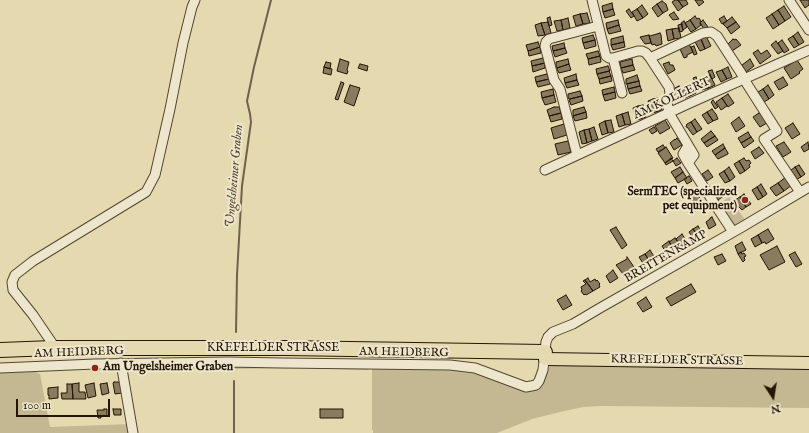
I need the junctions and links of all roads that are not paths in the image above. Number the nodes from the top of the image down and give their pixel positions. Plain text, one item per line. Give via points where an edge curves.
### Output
1 (195, 0) edge
2 (592, 0) edge
3 (789, 0) edge
4 (598, 26) junction
5 (809, 30) edge
6 (809, 50) edge
7 (613, 58) junction
8 (650, 58) junction
9 (744, 79) junction
10 (622, 93) dead end
11 (669, 113) junction
12 (577, 155) junction
13 (545, 170) dead end
14 (809, 187) edge
15 (800, 192) junction
16 (732, 232) junction
17 (53, 348) junction
18 (0, 350) edge
19 (545, 356) junction
20 (809, 356) edge
21 (0, 358) edge
22 (121, 363) junction
23 (809, 363) edge
24 (0, 368) edge
25 (133, 433) edge

1 - 17 street via 183,43 155,174 146,192 33,261 13,278 13,290 52,342
2 - 4 street
3 - 5 street
4 - 7 street via 606,56
4 - 12 street via 549,39 545,46 554,80 560,89
6 - 9 street, AM KOLLERT
7 - 8 street via 638,51 646,53
7 - 10 street
8 - 9 street via 703,33 711,32 717,36
8 - 11 street via 669,88
9 - 11 street, AM KOLLERT
9 - 15 street via 777,131 764,139
11 - 12 street, AM KOLLERT
11 - 16 street via 694,155 688,163
12 - 13 street, AM KOLLERT
14 - 15 street, BREITENKAMP
15 - 16 street, BREITENKAMP
16 - 19 street, BREITENKAMP via 573,324 553,332 546,342
17 - 18 highway, KREFELDER STRASSE
17 - 19 highway, KREFELDER STRASSE via 285,348
19 - 20 main road, KREFELDER STRASSE
19 - 21 highway, KREFELDER STRASSE via 125,354
19 - 22 street, AM HEIDBERG via 539,381 536,385 526,387 475,368 450,365
19 - 23 main road, KREFELDER STRASSE
22 - 24 street, AM HEIDBERG
22 - 25 street

